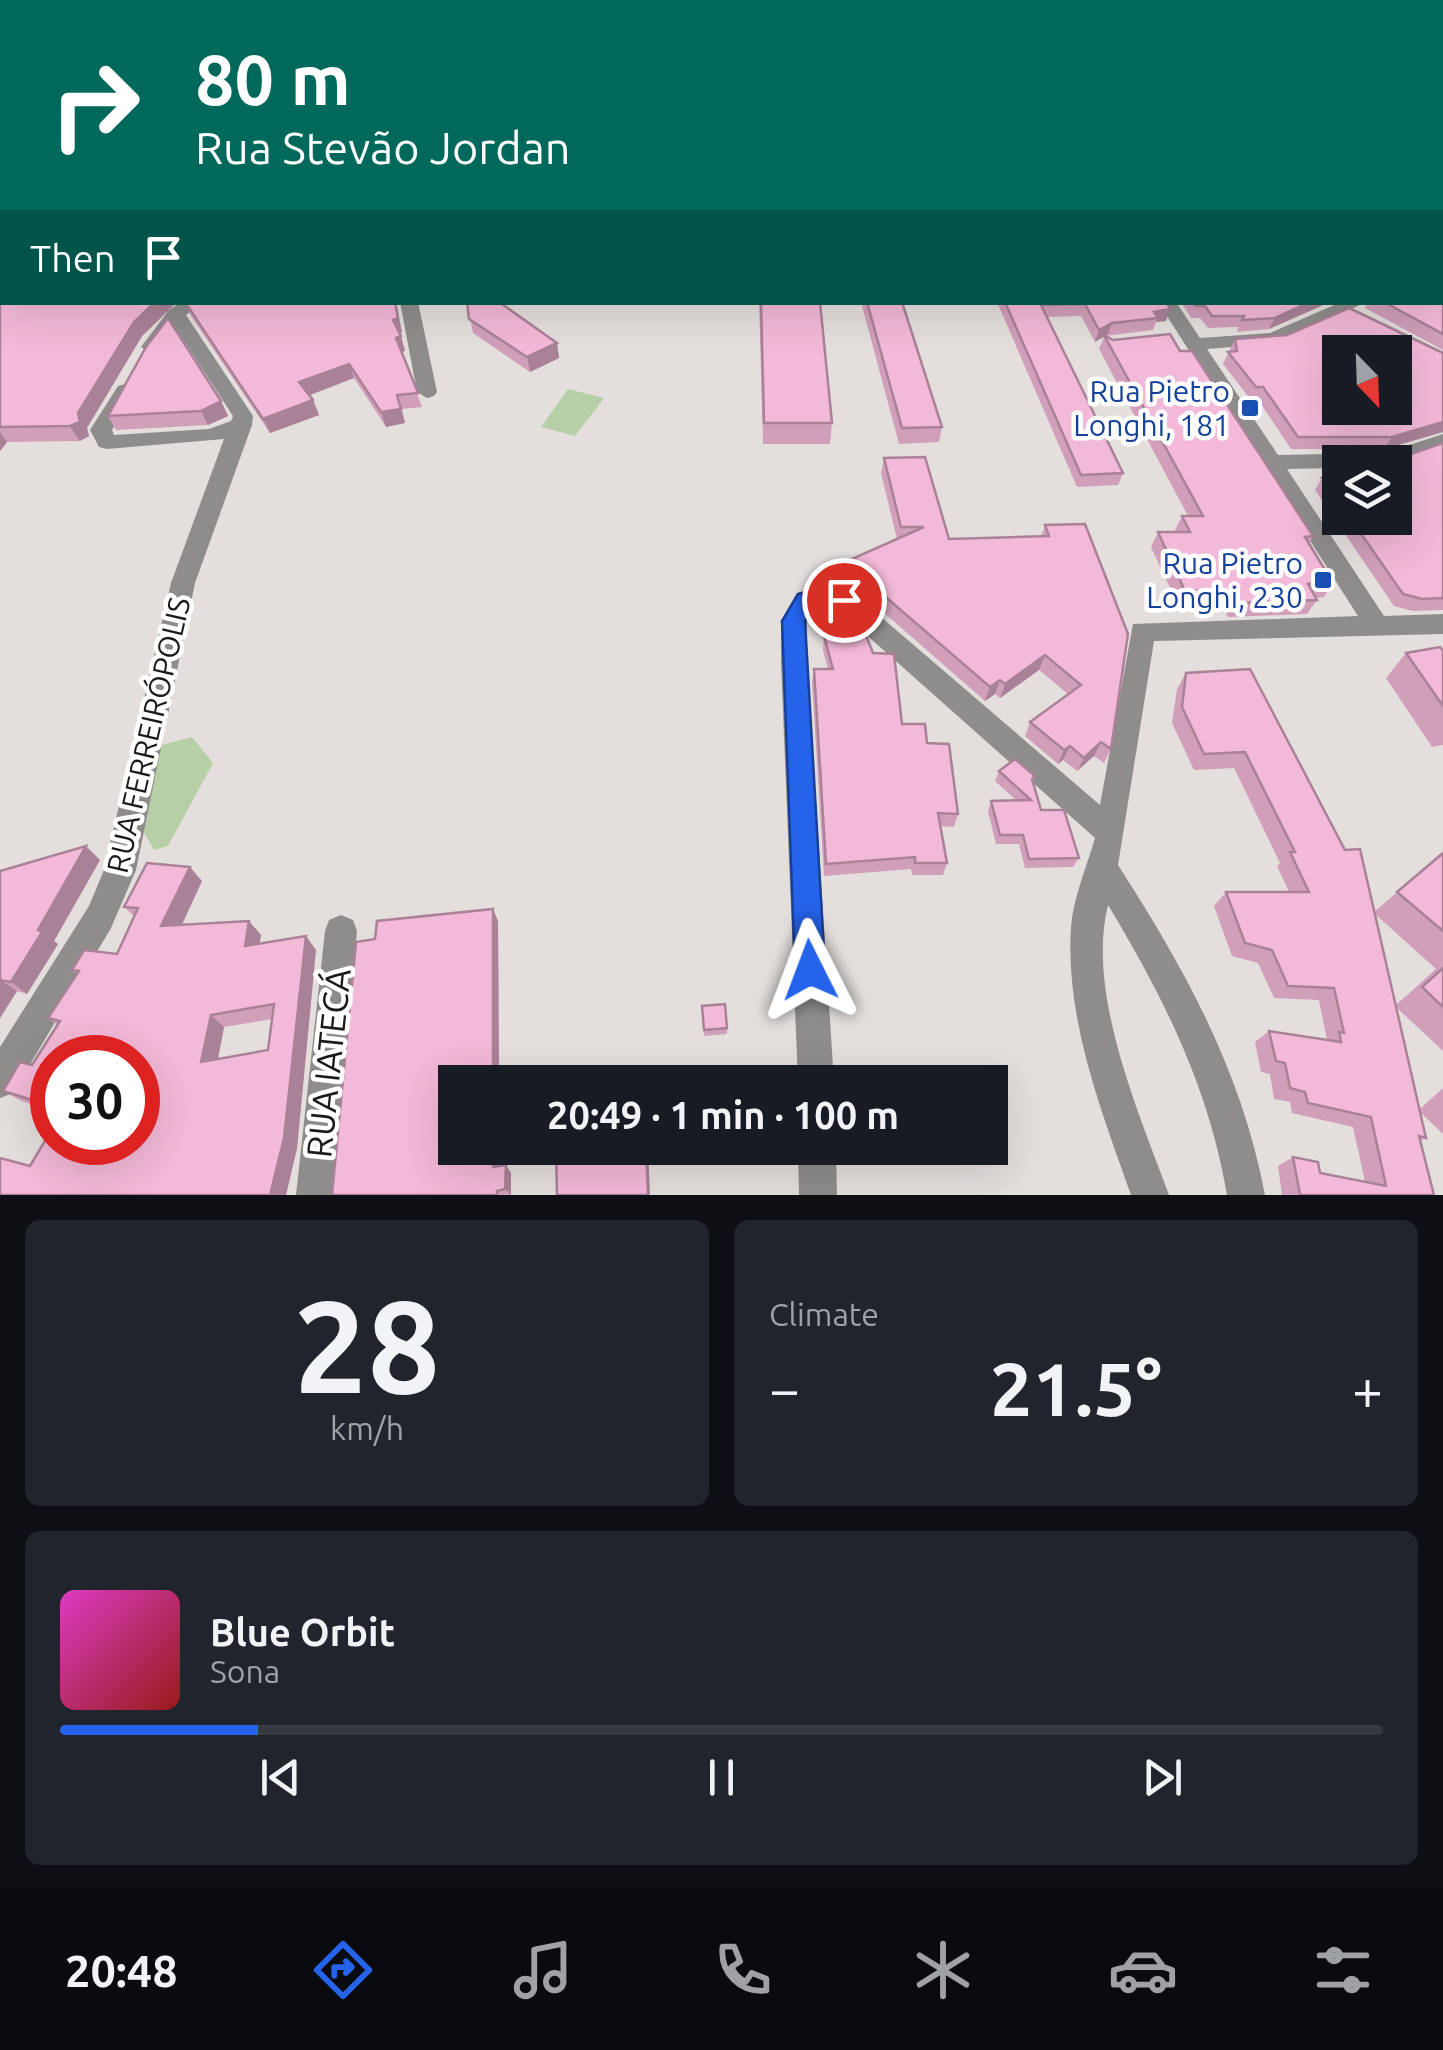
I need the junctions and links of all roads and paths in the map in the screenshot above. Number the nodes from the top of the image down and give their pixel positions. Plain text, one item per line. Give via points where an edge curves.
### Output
1 (410, 305) edge
2 (1168, 305) edge
3 (185, 308) edge
4 (1355, 310) edge
5 (1183, 339) junction
6 (428, 392) dead end
7 (239, 427) junction
8 (1443, 441) edge
9 (1273, 462) junction
10 (1443, 624) edge
11 (1379, 628) junction
12 (1106, 850) junction
13 (341, 932) dead end
14 (815, 1065) edge
15 (0, 1080) edge
16 (817, 1165) edge
17 (316, 1195) edge
18 (818, 1195) edge
19 (1150, 1195) edge
20 (1246, 1195) edge

1 - 6 street
2 - 5 street
3 - 7 street via 243,416
3 - 7 street via 101,436 123,443 211,436
4 - 5 street via 1273,339
5 - 9 street
7 - 15 street, RUA FERREIRÓPOLIS via 183,583 120,870 100,917
8 - 9 street via 1387,460
9 - 11 street
10 - 11 street
11 - 12 street via 1142,631
12 - 14 street via 844,600 826,594 806,600 794,621 794,662
12 - 19 street via 1088,924 1090,993 1112,1093
12 - 20 street via 1185,1002 1220,1088
13 - 17 street, RUA IATECÁ
16 - 18 street

